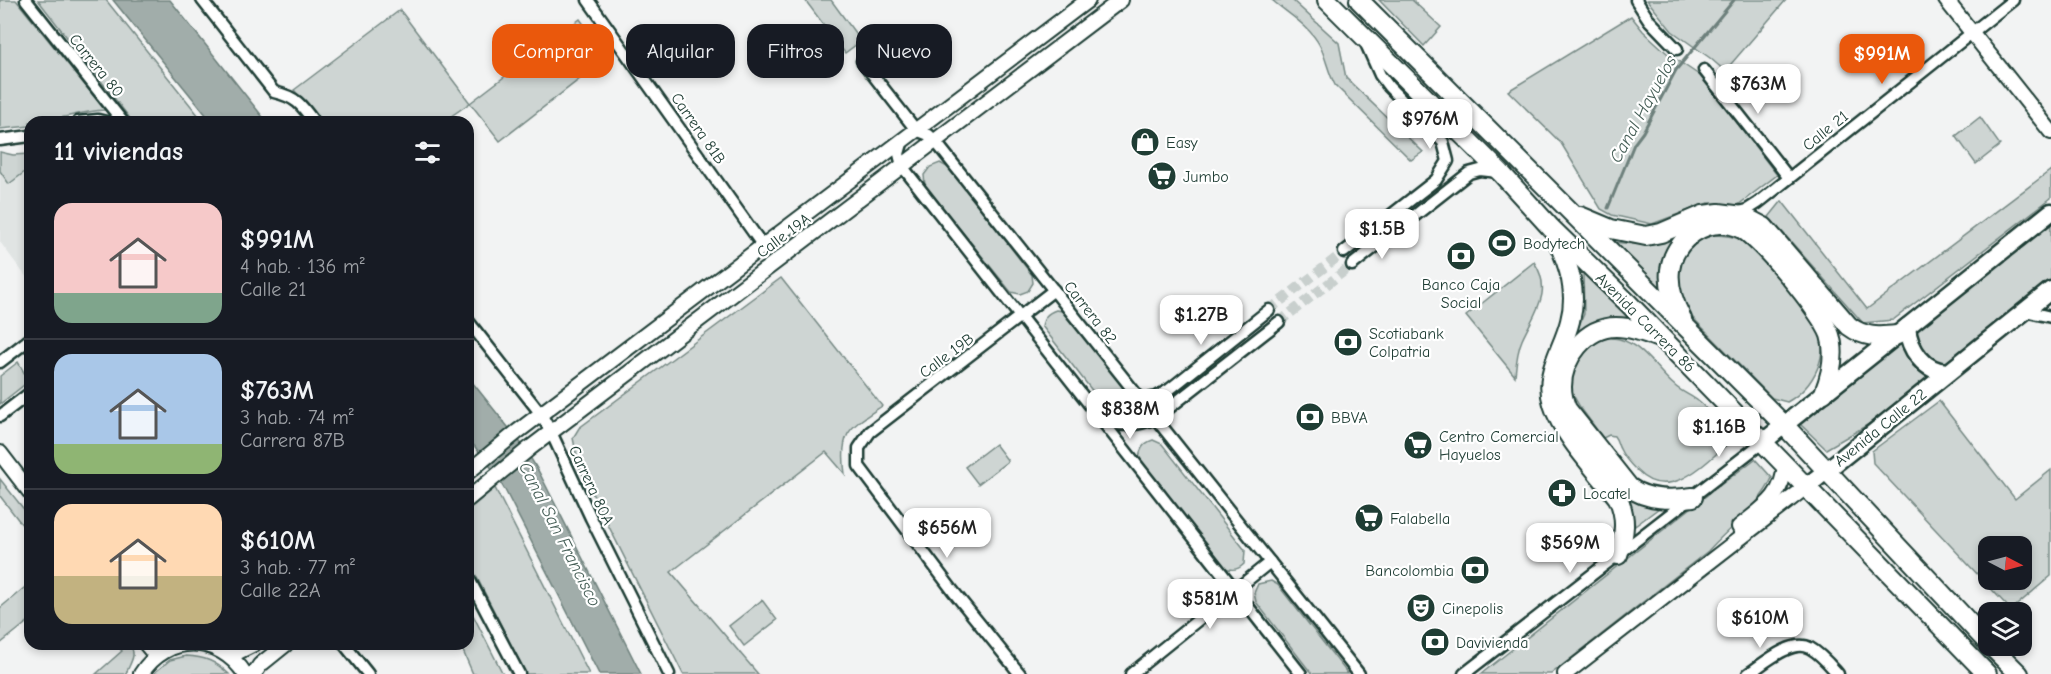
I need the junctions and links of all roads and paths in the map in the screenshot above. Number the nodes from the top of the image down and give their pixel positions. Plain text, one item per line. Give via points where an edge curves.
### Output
1 (26, 0) edge
2 (202, 0) edge
3 (588, 0) edge
4 (1088, 0) edge
5 (1121, 0) edge
6 (1327, 0) edge
7 (1359, 0) edge
8 (1636, 0) edge
9 (1947, 0) edge
10 (2013, 0) edge
11 (1972, 32) junction
12 (1362, 35) junction
13 (1677, 49) dead end
14 (1704, 70) dead end
15 (875, 78) edge
16 (118, 116) edge
17 (309, 116) edge
18 (916, 130) junction
19 (2051, 132) edge
20 (24, 137) edge
21 (0, 140) edge
22 (903, 140) junction
23 (935, 141) junction
24 (902, 166) junction
25 (1502, 173) junction
26 (1789, 178) junction
27 (1769, 194) junction
28 (1568, 210) junction
29 (2051, 212) edge
30 (1731, 214) junction
31 (1764, 227) junction
32 (1551, 228) junction
33 (763, 246) junction
34 (1344, 252) tunnel mouth
35 (1352, 266) tunnel mouth
36 (1054, 290) junction
37 (2051, 290) edge
38 (1269, 310) tunnel mouth
39 (2025, 310) junction
40 (1021, 317) junction
41 (2051, 317) edge
42 (1279, 322) tunnel mouth
43 (1687, 328) junction
44 (474, 329) edge
45 (1902, 331) junction
46 (1665, 341) junction
47 (24, 344) edge
48 (0, 362) edge
49 (1948, 372) junction
50 (1824, 393) junction
51 (24, 398) edge
52 (1142, 400) junction
53 (541, 414) junction
54 (0, 416) edge
55 (1156, 418) junction
56 (1102, 421) junction
57 (1784, 425) junction
58 (552, 432) junction
59 (1763, 442) junction
60 (0, 453) edge
61 (1785, 464) junction
62 (474, 466) edge
63 (1826, 471) junction
64 (24, 484) edge
65 (1806, 487) junction
66 (474, 494) edge
67 (1693, 497) junction
68 (1618, 555) junction
69 (1270, 562) junction
70 (1708, 563) junction
71 (474, 589) edge
72 (1236, 590) junction
73 (1978, 631) edge
74 (151, 650) edge
75 (166, 650) edge
76 (220, 650) edge
77 (242, 650) edge
78 (278, 650) edge
79 (349, 650) edge
80 (156, 656) junction
81 (230, 656) junction
82 (2002, 656) edge
83 (141, 674) edge
84 (245, 674) edge
85 (254, 674) edge
86 (368, 674) edge
87 (519, 674) edge
88 (669, 674) edge
89 (1020, 674) edge
90 (1131, 674) edge
91 (1301, 674) edge
92 (1359, 674) edge
93 (1464, 674) edge
94 (1565, 674) edge
95 (1748, 674) edge
96 (1838, 674) edge
97 (1987, 674) edge
98 (2019, 674) edge

1 - 16 street, Carrera 80
2 - 17 street via 274,92 297,100
3 - 33 street, Carrera 81B
4 - 18 street, Calle 19A
5 - 23 street, Calle 19A
6 - 12 main road, Avenida Carrera 86
7 - 28 main road, Avenida Carrera 86
8 - 13 street
9 - 11 street
10 - 11 street, Calle 21
11 - 19 street
11 - 26 street, Calle 21
12 - 25 main road, Avenida Carrera 86
12 - 34 street via 1380,75 1443,142 1448,161 1436,180
14 - 26 street
15 - 18 street, Carrera 82
18 - 22 street, Calle 19A
18 - 23 street, Carrera 82
20 - 21 street
22 - 24 street via 899,154
22 - 33 street, Calle 19A
23 - 24 street, Calle 19A
23 - 36 street, Carrera 82
24 - 40 street
24 - 58 street, Calle 19A
25 - 32 main road, Avenida Carrera 86
25 - 35 street via 1469,173
26 - 27 street, Calle 21
27 - 30 street, Calle 21 via 1748,210
27 - 31 street via 1762,211
28 - 30 main road via 1611,229 1646,236 1703,215
28 - 43 main road, Avenida Carrera 86
29 - 45 main road
30 - 31 main road
31 - 45 main road via 1858,333 1867,336
32 - 46 main road, Avenida Carrera 86
32 - 68 main road via 1567,261 1573,307 1551,369 1552,404 1623,509 1625,528
33 - 53 street, Calle 19A
36 - 40 street, Calle 19B
36 - 52 street, Carrera 82
37 - 39 main road, Avenida Calle 22
38 - 52 street via 1170,389
39 - 41 street
39 - 49 main road, Avenida Calle 22
40 - 56 street
40 - 89 street, Calle 19B via 870,432 859,448 859,466
42 - 55 street
43 - 50 main road via 1670,285 1677,248 1703,227 1738,227 1753,236 1776,262 1829,332 1832,366
43 - 57 main road, Avenida Carrera 86
44 - 53 street, Carrera 80A
45 - 49 main road via 1919,358 1933,369
45 - 50 main road
46 - 59 main road, Avenida Carrera 86
46 - 67 main road via 1618,327 1591,335 1571,354 1564,371 1563,399 1629,488 1640,495 1668,500
47 - 48 street
49 - 63 main road, Avenida Calle 22
50 - 57 main road
51 - 54 street
52 - 55 street, Carrera 82
53 - 58 street, Carrera 80A
53 - 62 street, Calle 19A
55 - 56 street via 1128,426
55 - 69 street, Carrera 82
56 - 72 street
57 - 59 main road
57 - 63 main road, Avenida Carrera 86
58 - 66 street, Calle 19A
58 - 88 street, Carrera 80A
59 - 61 main road, Avenida Carrera 86
59 - 67 street
60 - 64 street
61 - 65 main road, Avenida Carrera 86
61 - 70 street, Avenida Calle 22 via 1782,484 1772,500 1736,530
63 - 65 main road, Avenida Calle 22
63 - 73 main road, Avenida Carrera 86
65 - 70 street, Avenida Calle 22
65 - 97 main road, Avenida Carrera 86
67 - 68 street
68 - 93 street
69 - 72 street
69 - 92 street, Carrera 82
70 - 94 street, Avenida Calle 22
71 - 87 street
72 - 90 street
72 - 91 street
74 - 80 street
75 - 80 street
76 - 81 street
77 - 81 street
78 - 85 street
79 - 86 street
80 - 83 street
81 - 84 street
82 - 98 main road, Avenida Carrera 86
95 - 96 street via 1800,644 1811,648

